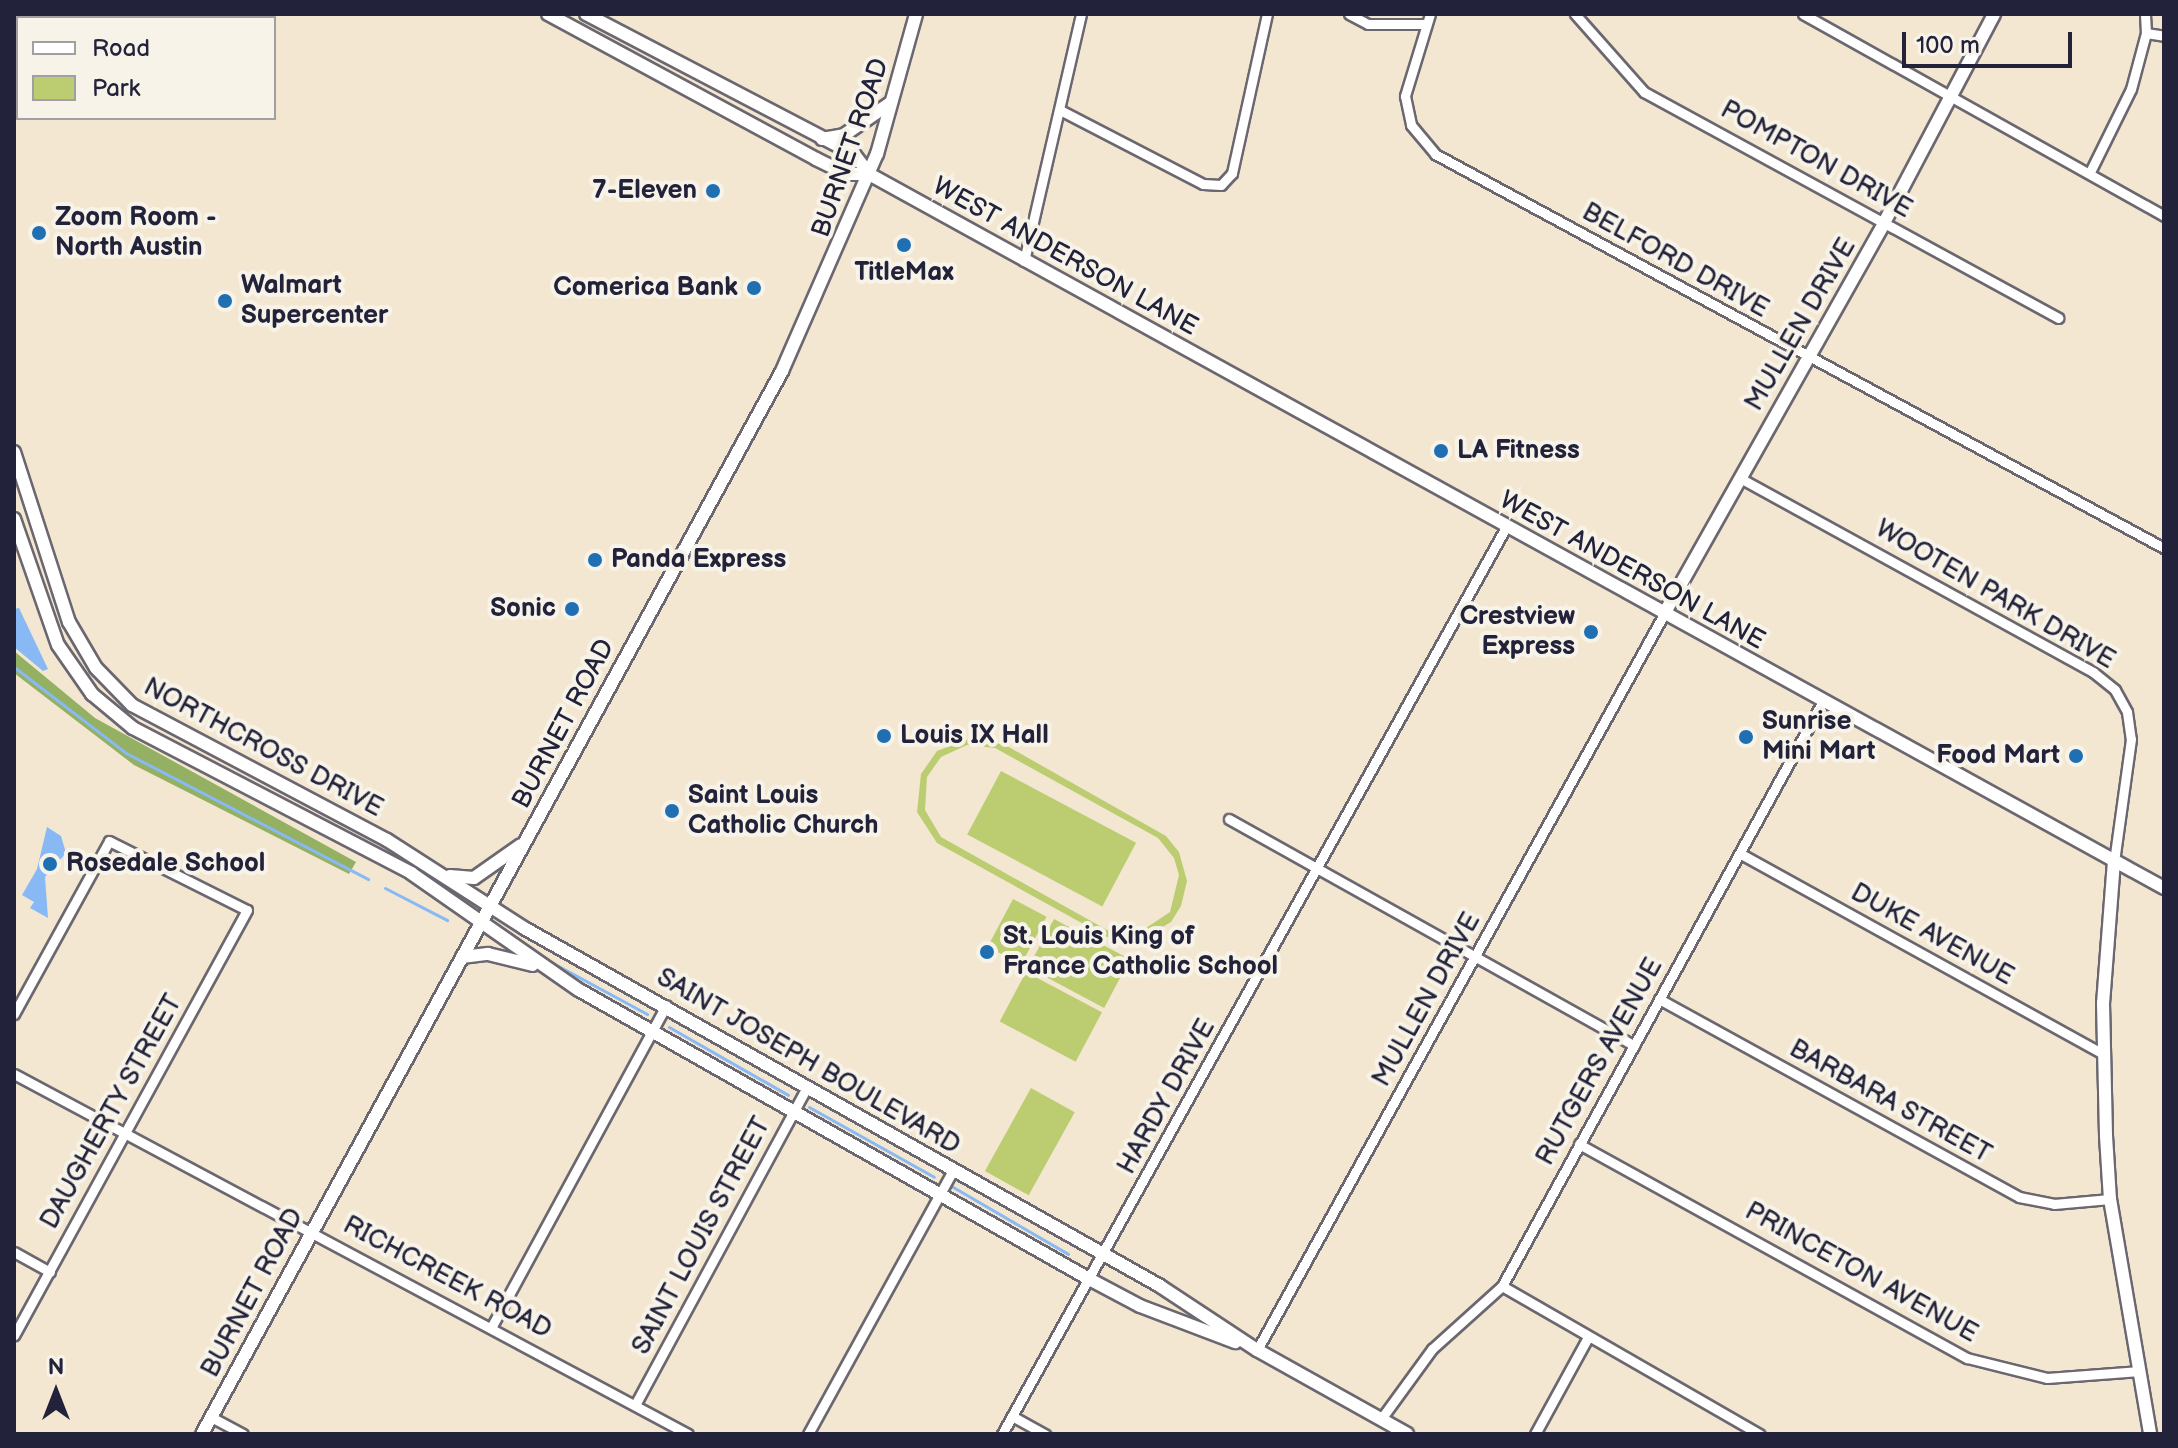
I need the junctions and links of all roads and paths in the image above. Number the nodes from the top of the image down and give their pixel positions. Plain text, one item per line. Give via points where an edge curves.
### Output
1 (548, 14) edge
2 (586, 14) edge
3 (916, 14) edge
4 (1081, 14) edge
5 (1267, 14) edge
6 (1349, 14) edge
7 (1575, 14) edge
8 (1803, 14) edge
9 (1994, 14) edge
10 (2145, 14) edge
11 (1428, 19) edge
12 (611, 28) junction
13 (2146, 33) junction
14 (624, 35) junction
15 (2164, 36) edge
16 (603, 43) junction
17 (616, 51) junction
18 (1953, 95) junction
19 (889, 104) junction
20 (1060, 110) junction
21 (822, 139) junction
22 (2091, 170) junction
23 (869, 174) junction
24 (2164, 216) edge
25 (1884, 223) junction
26 (1024, 261) junction
27 (2058, 318) dead end
28 (1805, 358) junction
29 (14, 452) edge
30 (1740, 478) junction
31 (33, 511) junction
32 (14, 518) edge
33 (1506, 527) junction
34 (2164, 548) edge
35 (1664, 614) junction
36 (1823, 701) junction
37 (162, 724) junction
38 (164, 746) junction
39 (288, 788) junction
40 (279, 805) junction
41 (1229, 819) dead end
42 (526, 841) junction
43 (1741, 854) junction
44 (2114, 861) junction
45 (1320, 867) junction
46 (443, 875) junction
47 (2164, 888) edge
48 (490, 905) junction
49 (481, 923) junction
50 (462, 957) junction
51 (1476, 957) junction
52 (538, 965) junction
53 (1659, 999) junction
54 (666, 1005) junction
55 (14, 1014) edge
56 (652, 1031) junction
57 (1634, 1045) junction
58 (2103, 1054) junction
59 (14, 1074) edge
60 (807, 1087) junction
61 (794, 1112) junction
62 (125, 1135) junction
63 (1579, 1144) junction
64 (953, 1170) junction
65 (938, 1194) junction
66 (2110, 1199) junction
67 (312, 1229) junction
68 (14, 1252) edge
69 (1104, 1256) junction
70 (50, 1272) junction
71 (1091, 1280) junction
72 (1502, 1286) junction
73 (492, 1326) junction
74 (14, 1335) edge
75 (1587, 1339) junction
76 (1257, 1350) junction
77 (2140, 1371) junction
78 (635, 1405) junction
79 (1012, 1416) junction
80 (211, 1417) junction
81 (1381, 1419) junction
82 (202, 1434) edge
83 (243, 1434) edge
84 (688, 1434) edge
85 (808, 1434) edge
86 (1002, 1434) edge
87 (1045, 1434) edge
88 (1407, 1434) edge
89 (1535, 1434) edge
90 (1759, 1434) edge
91 (2150, 1434) edge

1 - 16 street, WEST ANDERSON LANE
2 - 12 street, WEST ANDERSON LANE
3 - 19 street, BURNET ROAD
4 - 20 street
5 - 20 street via 1232,173 1221,185 1203,184
6 - 11 street via 1368,24
7 - 25 street, POMPTON DRIVE via 1644,92
8 - 18 street
9 - 18 street, MULLEN DRIVE
10 - 13 street
11 - 28 street, BELFORD DRIVE via 1405,96 1411,125 1422,144
12 - 14 street, WEST ANDERSON LANE
12 - 16 street
13 - 15 street
13 - 22 street via 2131,89
14 - 17 street
14 - 21 street, WEST ANDERSON LANE
16 - 17 street, WEST ANDERSON LANE
17 - 23 street, WEST ANDERSON LANE via 847,174
18 - 22 street
18 - 25 street, MULLEN DRIVE
19 - 21 street via 851,131
19 - 23 street, BURNET ROAD
20 - 26 street
21 - 23 street, WEST ANDERSON LANE via 854,154
22 - 24 street
23 - 26 street, WEST ANDERSON LANE
23 - 42 street, BURNET ROAD via 782,371
25 - 27 street, POMPTON DRIVE
25 - 28 street, MULLEN DRIVE
26 - 33 street, WEST ANDERSON LANE
28 - 30 street, MULLEN DRIVE
28 - 34 street, BELFORD DRIVE
29 - 31 street, NORTHCROSS DRIVE
30 - 35 street, MULLEN DRIVE
30 - 44 street, WOOTEN PARK DRIVE via 2093,672 2115,690 2127,712 2131,739
31 - 32 street
31 - 37 street, NORTHCROSS DRIVE via 83,649 118,692
32 - 38 street, NORTHCROSS DRIVE via 50,628 67,661 106,707
33 - 35 street, WEST ANDERSON LANE
33 - 45 street, HARDY DRIVE
35 - 36 street, WEST ANDERSON LANE
35 - 51 street, MULLEN DRIVE
36 - 43 street, RUTGERS AVENUE
36 - 44 street, WEST ANDERSON LANE
37 - 38 street
37 - 39 street, NORTHCROSS DRIVE
38 - 40 street, NORTHCROSS DRIVE
39 - 40 street
39 - 46 street, NORTHCROSS DRIVE
40 - 49 street, NORTHCROSS DRIVE via 411,873
41 - 45 street
42 - 46 street via 474,878
42 - 48 street, BURNET ROAD
43 - 53 street, RUTGERS AVENUE
43 - 58 street, DUKE AVENUE
44 - 47 street, WEST ANDERSON LANE
44 - 58 street
45 - 51 street
45 - 69 street, HARDY DRIVE
46 - 48 street, NORTHCROSS DRIVE
48 - 49 street, BURNET ROAD
48 - 54 street, SAINT JOSEPH BOULEVARD
49 - 50 street, BURNET ROAD
49 - 52 street, SAINT JOSEPH BOULEVARD
50 - 52 street via 488,954
50 - 67 street, BURNET ROAD
51 - 57 street
51 - 76 street, MULLEN DRIVE
52 - 56 street, SAINT JOSEPH BOULEVARD
53 - 57 street, RUTGERS AVENUE
53 - 66 street, BARBARA STREET via 2019,1197 2054,1204
54 - 56 street
54 - 60 street, SAINT JOSEPH BOULEVARD
55 - 62 street, DAUGHERTY STREET via 109,841 247,910
56 - 61 street, SAINT JOSEPH BOULEVARD
56 - 73 street
57 - 63 street, RUTGERS AVENUE
58 - 66 street
59 - 62 street, RICHCREEK ROAD
60 - 61 street, SAINT LOUIS STREET
60 - 64 street, SAINT JOSEPH BOULEVARD
61 - 65 street, SAINT JOSEPH BOULEVARD
61 - 78 street, SAINT LOUIS STREET
62 - 67 street, RICHCREEK ROAD
62 - 70 street, DAUGHERTY STREET
63 - 72 street, RUTGERS AVENUE
63 - 77 street, PRINCETON AVENUE via 1967,1358 2047,1378
64 - 65 street
64 - 69 street, SAINT JOSEPH BOULEVARD
65 - 71 street, SAINT JOSEPH BOULEVARD
65 - 85 street
66 - 77 street
67 - 73 street, RICHCREEK ROAD
67 - 80 street, BURNET ROAD
68 - 70 street
69 - 71 street, HARDY DRIVE
69 - 76 street, SAINT JOSEPH BOULEVARD
70 - 74 street, DAUGHERTY STREET
71 - 76 street, SAINT JOSEPH BOULEVARD via 1140,1306
71 - 79 street, HARDY DRIVE
72 - 75 street
72 - 81 street, RUTGERS AVENUE via 1432,1349
73 - 78 street, RICHCREEK ROAD
75 - 89 street
75 - 90 street
76 - 81 street
77 - 91 street
78 - 84 street, RICHCREEK ROAD
79 - 86 street, HARDY DRIVE
79 - 87 street
80 - 82 street, BURNET ROAD
80 - 83 street
81 - 88 street

